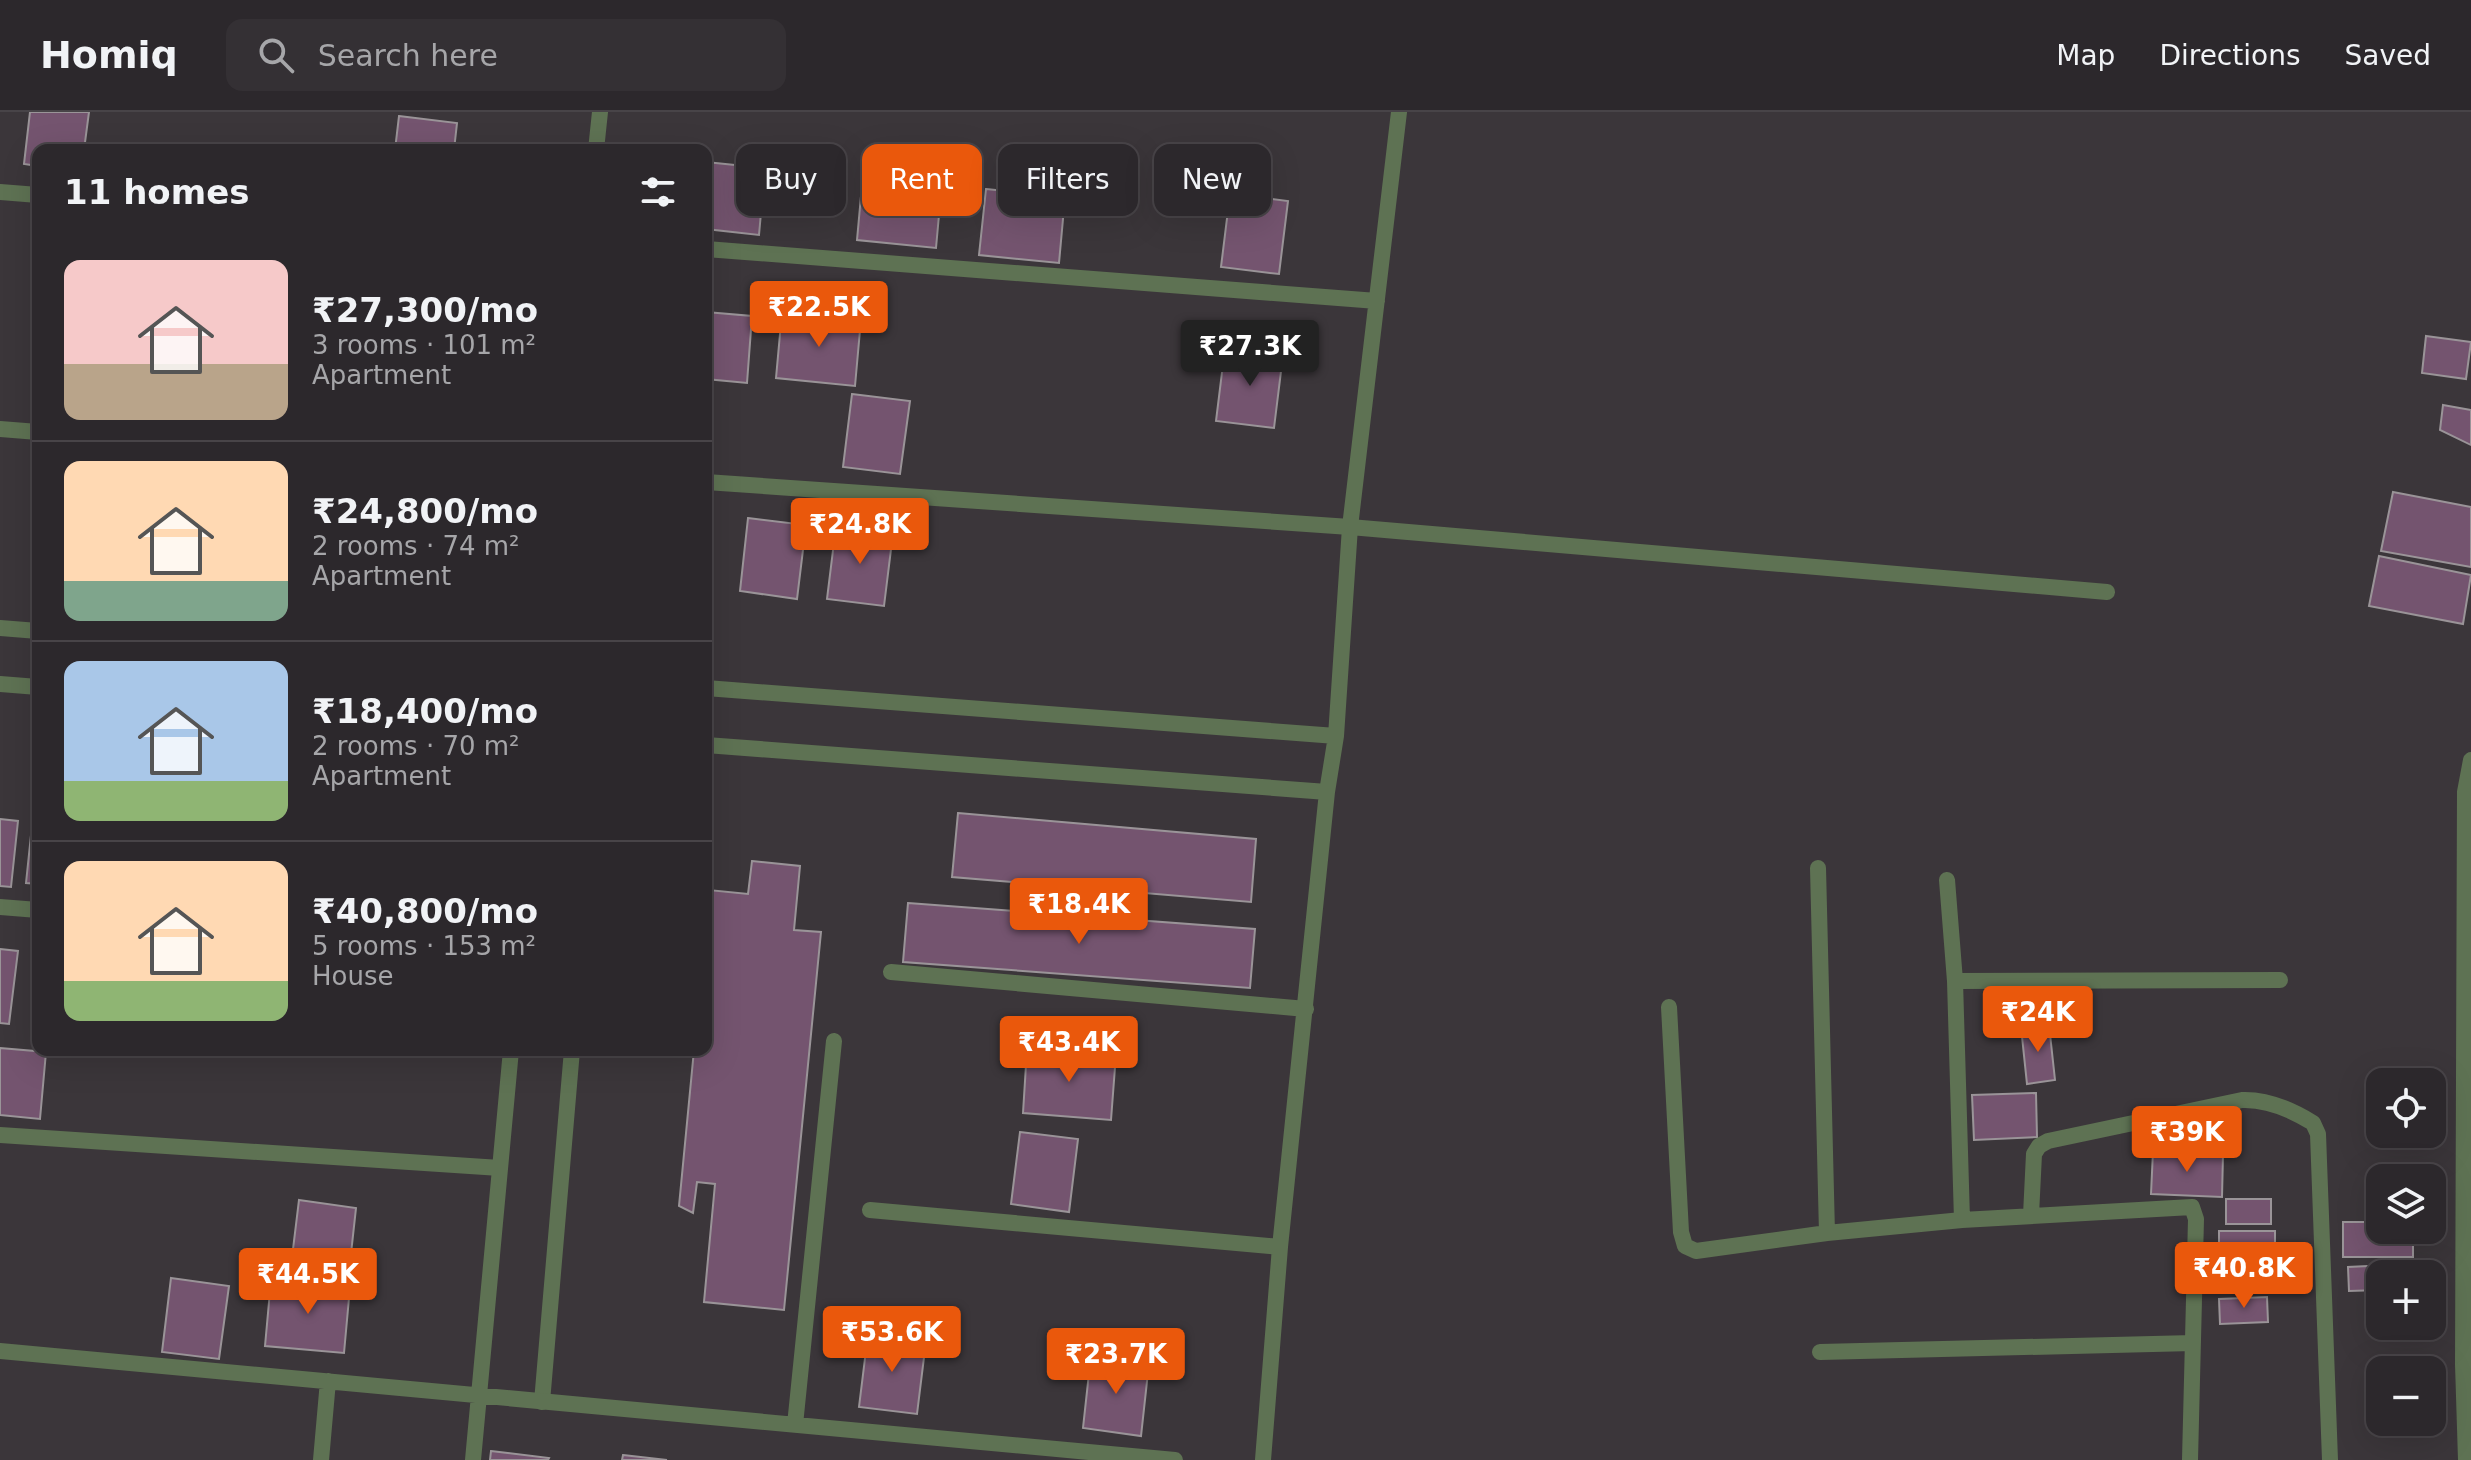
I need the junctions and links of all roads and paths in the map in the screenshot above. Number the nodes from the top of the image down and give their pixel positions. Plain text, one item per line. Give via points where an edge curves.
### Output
1 (600, 112) edge
2 (1399, 112) edge
3 (597, 144) edge
4 (0, 192) edge
5 (32, 195) edge
6 (712, 249) edge
7 (1377, 301) junction
8 (0, 429) edge
9 (32, 432) edge
10 (712, 482) edge
11 (1350, 527) junction
12 (2107, 592) dead end
13 (0, 628) edge
14 (32, 631) edge
15 (0, 684) edge
16 (32, 687) edge
17 (712, 688) edge
18 (1336, 736) junction
19 (712, 745) edge
20 (2471, 760) edge
21 (1327, 792) junction
22 (2468, 792) edge
23 (1818, 868) dead end
24 (1947, 880) dead end
25 (0, 907) edge
26 (32, 910) edge
27 (891, 972) dead end
28 (2280, 980) dead end
29 (1955, 981) junction
30 (1669, 1007) dead end
31 (1306, 1009) junction
32 (834, 1041) dead end
33 (510, 1056) edge
34 (571, 1056) edge
35 (2468, 1112) edge
36 (0, 1135) edge
37 (500, 1168) junction
38 (870, 1210) dead end
39 (2031, 1215) junction
40 (1962, 1220) junction
41 (1827, 1233) junction
42 (1280, 1247) junction
43 (2193, 1343) junction
44 (0, 1351) edge
45 (1820, 1352) dead end
46 (2467, 1364) edge
47 (328, 1381) junction
48 (480, 1395) junction
49 (542, 1402) junction
50 (795, 1425) junction
51 (321, 1460) edge
52 (473, 1460) edge
53 (1175, 1460) edge
54 (1263, 1460) edge
55 (2190, 1460) edge
56 (2330, 1460) edge
57 (2466, 1460) edge

1 - 3 street
2 - 7 street
4 - 5 street
6 - 7 street
7 - 11 street
8 - 9 street
10 - 11 street
11 - 12 street
11 - 18 street
13 - 14 street
15 - 16 street
17 - 18 street
18 - 21 street
19 - 21 street
20 - 22 street
21 - 31 street
22 - 35 street
23 - 41 street
24 - 29 street
25 - 26 street
27 - 31 street
28 - 29 street
29 - 40 street
30 - 41 street via 1685,1246 1696,1251
31 - 42 street
32 - 50 street
33 - 37 street
34 - 49 street
35 - 46 street
36 - 37 street
37 - 48 street
38 - 42 street
39 - 40 street
39 - 43 street via 2192,1207
39 - 56 street via 2034,1154 2048,1141 2242,1100 2258,1099 2313,1123 2318,1134
40 - 41 street
42 - 54 street
43 - 45 street
43 - 55 street
44 - 47 street
46 - 57 street
47 - 48 street
47 - 51 street
48 - 49 street
48 - 52 street
49 - 50 street
50 - 53 street

